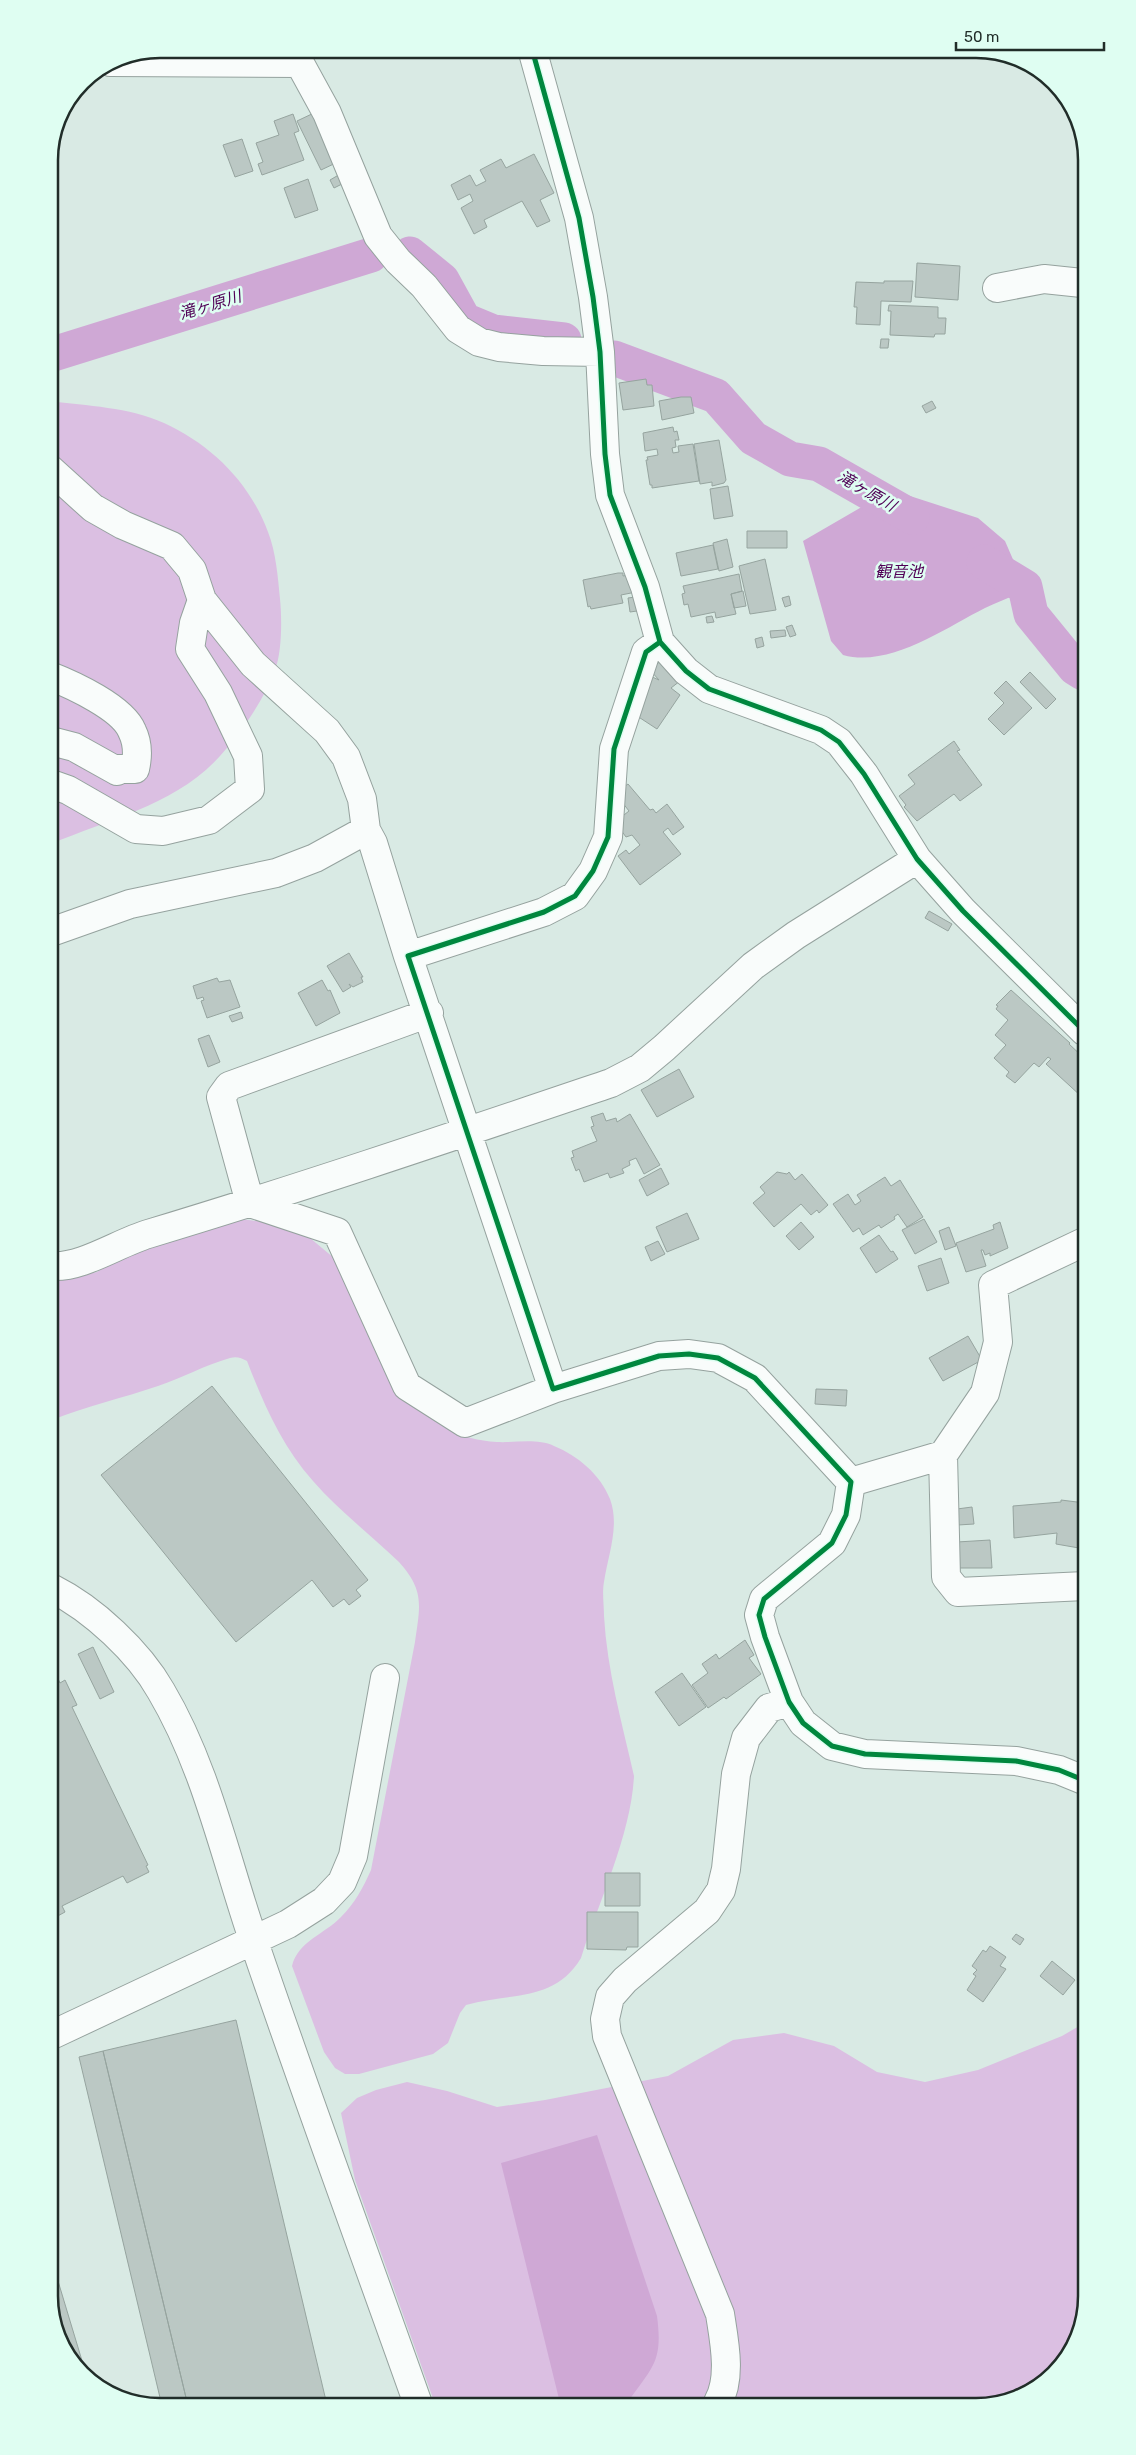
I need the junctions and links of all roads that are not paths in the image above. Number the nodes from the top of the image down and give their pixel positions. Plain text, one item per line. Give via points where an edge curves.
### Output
1 (234, 58) edge
2 (297, 58) edge
3 (535, 58) edge
4 (132, 61) edge
5 (1078, 283) edge
6 (997, 288) dead end
7 (600, 352) junction
8 (58, 476) edge
9 (202, 600) junction
10 (660, 642) junction
11 (58, 679) edge
12 (58, 743) edge
13 (58, 786) edge
14 (366, 830) junction
15 (917, 859) junction
16 (58, 930) edge
17 (408, 956) junction
18 (429, 1013) junction
19 (1078, 1025) edge
20 (468, 1131) junction
21 (250, 1203) junction
22 (1078, 1245) edge
23 (58, 1266) edge
24 (553, 1390) junction
25 (943, 1455) junction
26 (851, 1482) junction
27 (1078, 1586) edge
28 (58, 1592) edge
29 (385, 1678) dead end
30 (789, 1702) junction
31 (1078, 1778) edge
32 (253, 1939) junction
33 (58, 2032) edge
34 (416, 2397) edge
35 (720, 2398) edge

1 - 4 street
2 - 7 street via 327,113 378,236 458,329 479,342 500,347
3 - 7 street via 579,218
5 - 6 street via 1044,279
7 - 10 street via 610,496 645,588
8 - 9 street via 93,508 172,546 192,570
9 - 13 street via 190,649 218,693 248,756 250,790 210,820 163,831 136,829
9 - 14 street via 253,664 327,731 346,757 362,799
10 - 15 street via 686,671 709,689 821,730 839,742 864,774
10 - 17 street via 646,652 614,749 608,837 593,871 575,896 544,912
11 - 12 street via 112,708 132,730 138,755 135,769 118,769 117,772 74,747
14 - 16 street via 314,858 276,873 130,904
14 - 17 street via 373,843
15 - 19 street via 963,911
15 - 20 street via 753,966 640,1068 611,1083
17 - 18 street
18 - 20 street
18 - 21 street via 229,1086 222,1096
20 - 21 street
20 - 24 street
21 - 23 street via 133,1238 66,1266
21 - 24 street via 336,1232 407,1386 465,1423
22 - 25 street via 993,1285 998,1342 985,1393
24 - 26 street via 659,1356 689,1354 718,1358 755,1378
25 - 26 street
25 - 27 street via 946,1577 958,1592
26 - 30 street via 846,1515 832,1543 764,1599 759,1615
28 - 32 street via 102,1622 134,1655 160,1689 183,1733 199,1775
29 - 32 street via 353,1856 342,1882 324,1901 288,1924
30 - 31 street via 803,1723 832,1746 865,1754 1016,1761 1059,1770
30 - 35 street via 769,1708 746,1738 736,1774 721,1890 707,1911 625,1980 610,1998 605,2019 607,2036 720,2314 726,2357
32 - 33 street
32 - 34 street

